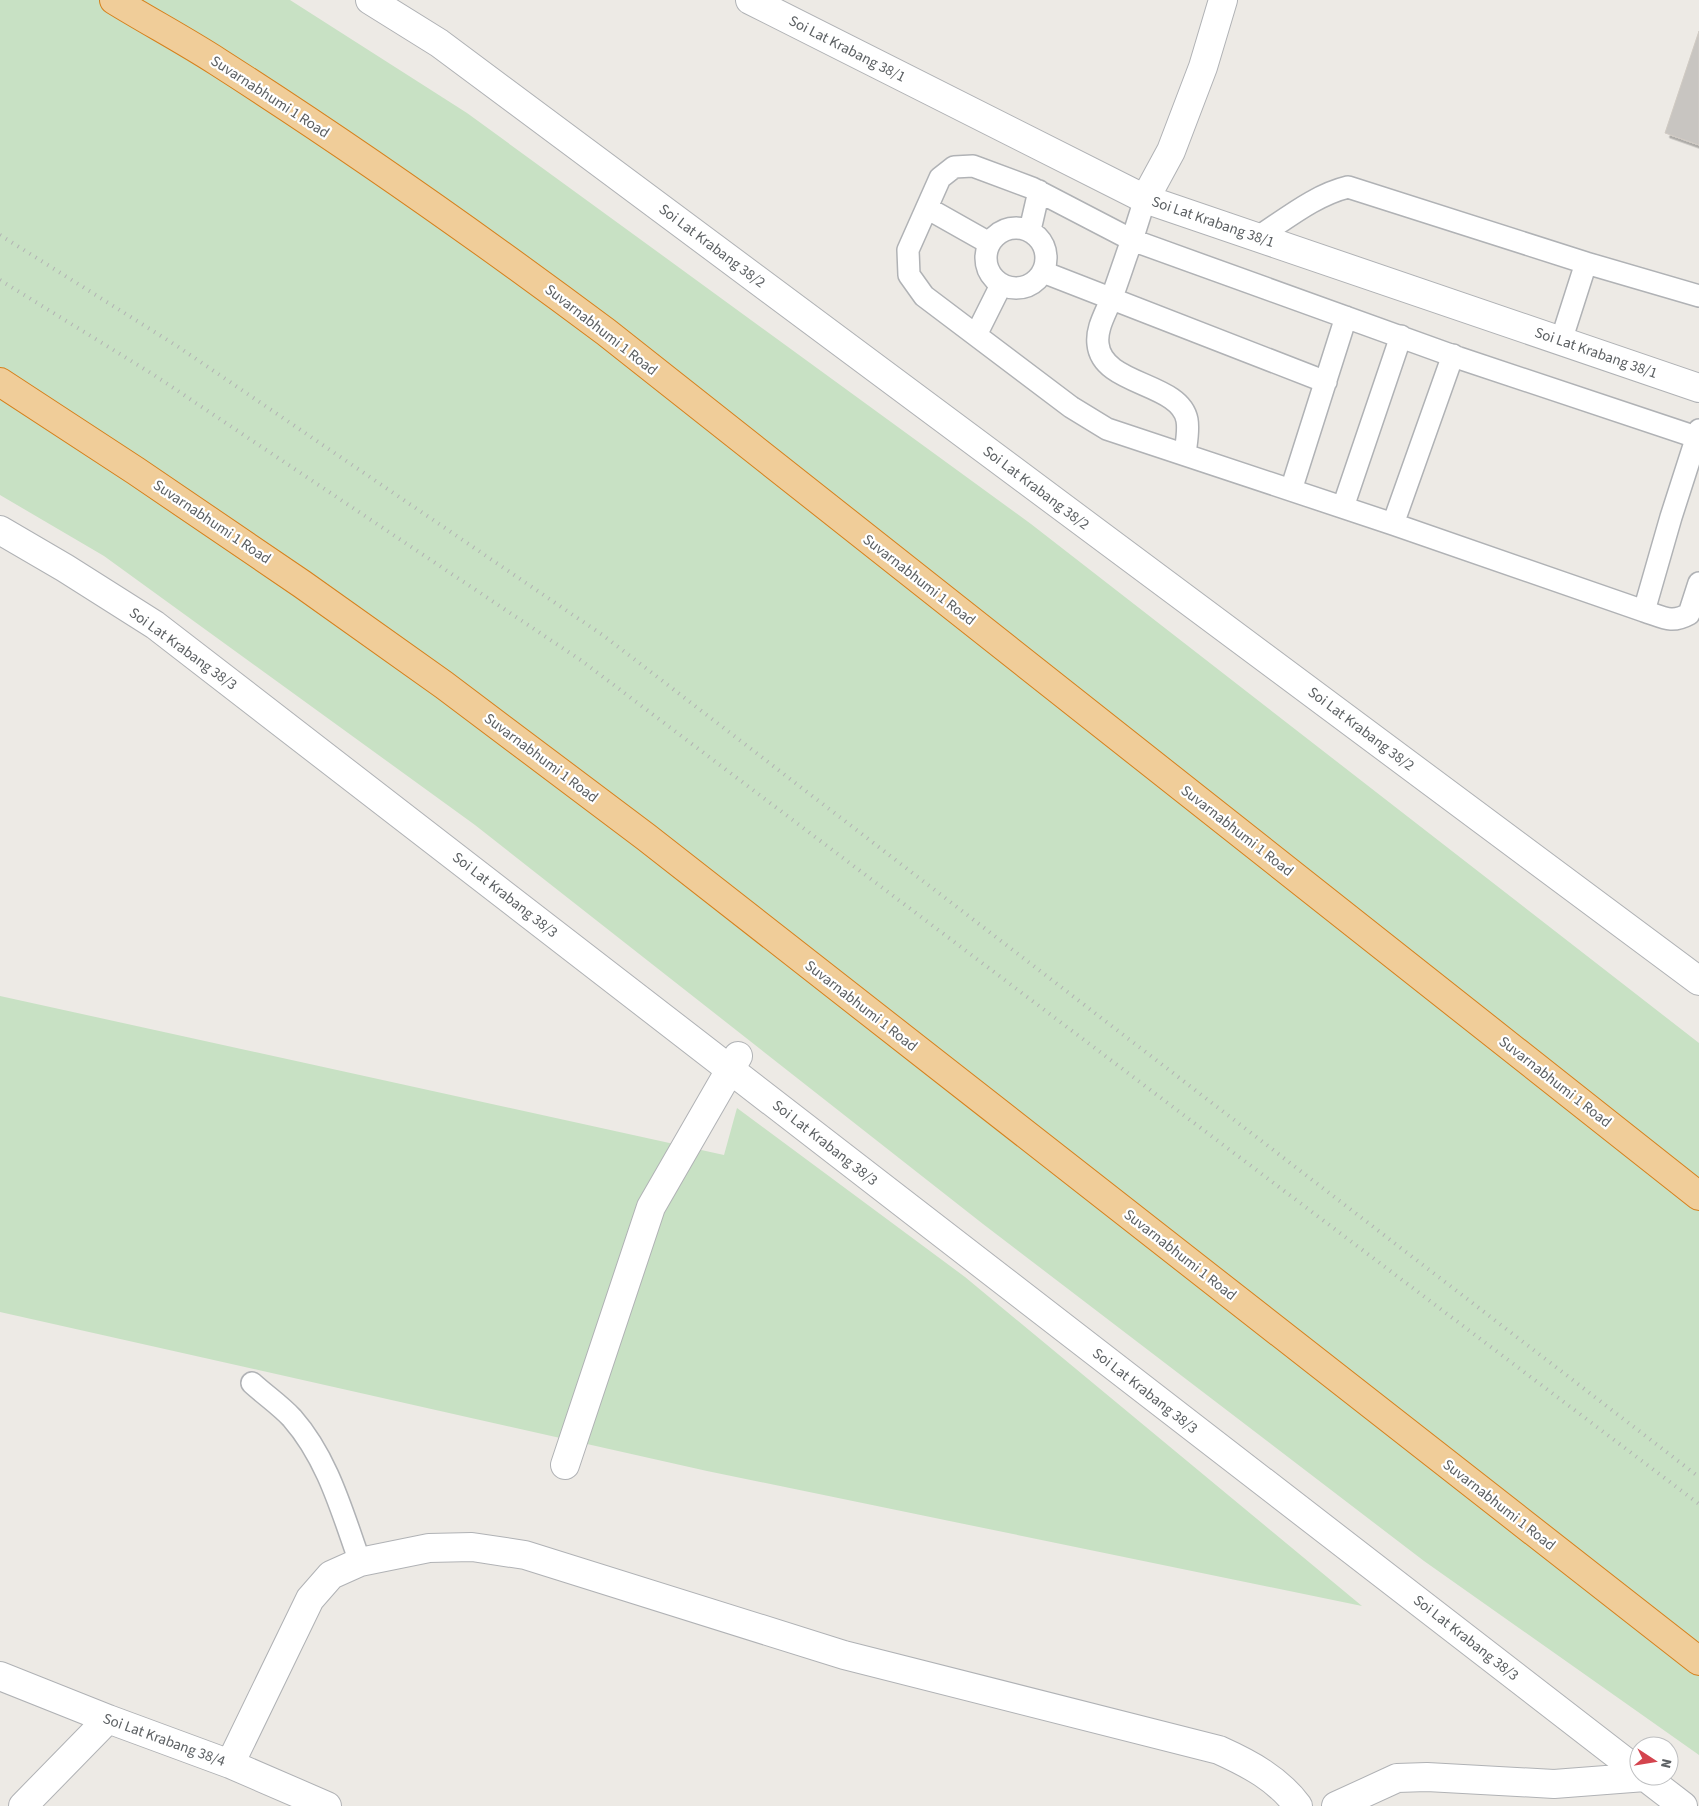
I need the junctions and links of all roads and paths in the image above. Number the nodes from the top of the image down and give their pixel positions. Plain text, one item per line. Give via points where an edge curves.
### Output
1 (114, 0) edge
2 (370, 0) edge
3 (750, 0) edge
4 (1223, 0) edge
5 (1039, 192) junction
6 (1145, 199) junction
7 (927, 208) junction
8 (1030, 230) junction
9 (1258, 237) junction
10 (1132, 240) junction
11 (988, 243) junction
12 (1586, 263) junction
13 (1043, 272) junction
14 (1001, 285) junction
15 (1699, 296) edge
16 (1112, 298) junction
17 (1346, 317) junction
18 (976, 335) junction
19 (1401, 336) junction
20 (1561, 341) junction
21 (1453, 355) junction
22 (0, 382) edge
23 (1326, 382) junction
24 (1699, 388) edge
25 (1698, 435) edge
26 (1185, 454) junction
27 (1291, 490) junction
28 (1343, 507) junction
29 (1394, 524) junction
30 (0, 530) edge
31 (1699, 583) edge
32 (1644, 611) junction
33 (1699, 981) edge
34 (734, 1063) junction
35 (1699, 1196) edge
36 (252, 1383) dead end
37 (565, 1466) dead end
38 (360, 1562) junction
39 (1699, 1661) edge
40 (0, 1676) edge
41 (108, 1719) junction
42 (230, 1764) junction
43 (1629, 1764) edge
44 (1629, 1776) edge
45 (1657, 1786) edge
46 (23, 1806) edge
47 (327, 1806) edge
48 (1298, 1806) edge
49 (1336, 1806) edge
50 (1683, 1806) edge

1 - 35 highway, Suvarnabhumi 1 Road via 217,62 347,148 493,248 606,332
2 - 33 street, Soi Lat Krabang 38/2 via 439,42
3 - 6 street, Soi Lat Krabang 38/1
4 - 6 street via 1172,151
5 - 7 lane via 973,166 954,167 940,178
5 - 8 lane
5 - 10 lane
6 - 9 street, Soi Lat Krabang 38/1
6 - 10 lane
7 - 11 lane
7 - 18 lane via 908,250 909,275 924,296
8 - 11 lane via 1015,227 999,232
8 - 13 lane via 1042,241 1046,257
9 - 12 lane via 1314,201 1334,190 1348,187
9 - 20 street, Soi Lat Krabang 38/1
10 - 16 lane
10 - 17 lane
11 - 14 lane via 985,260 990,274
12 - 15 lane
12 - 20 lane
13 - 14 lane via 1033,284 1017,289
13 - 16 lane
14 - 18 lane
16 - 23 lane
16 - 26 lane via 1099,329 1098,345 1103,359 1120,374 1170,397 1181,407 1187,420
17 - 19 lane
17 - 23 lane
18 - 26 lane via 1107,429
19 - 21 lane
19 - 28 lane
20 - 24 street, Soi Lat Krabang 38/1
21 - 25 lane
21 - 29 lane
22 - 39 highway, Suvarnabhumi 1 Road via 302,584 444,685 646,837
23 - 27 lane
25 - 32 lane
26 - 27 lane
27 - 28 lane
28 - 29 lane
29 - 32 lane
30 - 34 street, Soi Lat Krabang 38/3 via 155,625
31 - 32 lane via 1689,614 1679,619 1668,619
34 - 37 street via 651,1207
34 - 43 street, Soi Lat Krabang 38/3
36 - 38 lane via 291,1418 310,1441 329,1475
38 - 42 street via 331,1575 310,1599
38 - 48 street via 429,1548 472,1547 524,1555 844,1655 1219,1750 1271,1778
40 - 41 street, Soi Lat Krabang 38/4
41 - 42 street, Soi Lat Krabang 38/4
41 - 46 street
42 - 47 street, Soi Lat Krabang 38/4
44 - 49 street via 1554,1784 1397,1778
45 - 50 street, Soi Lat Krabang 38/3

